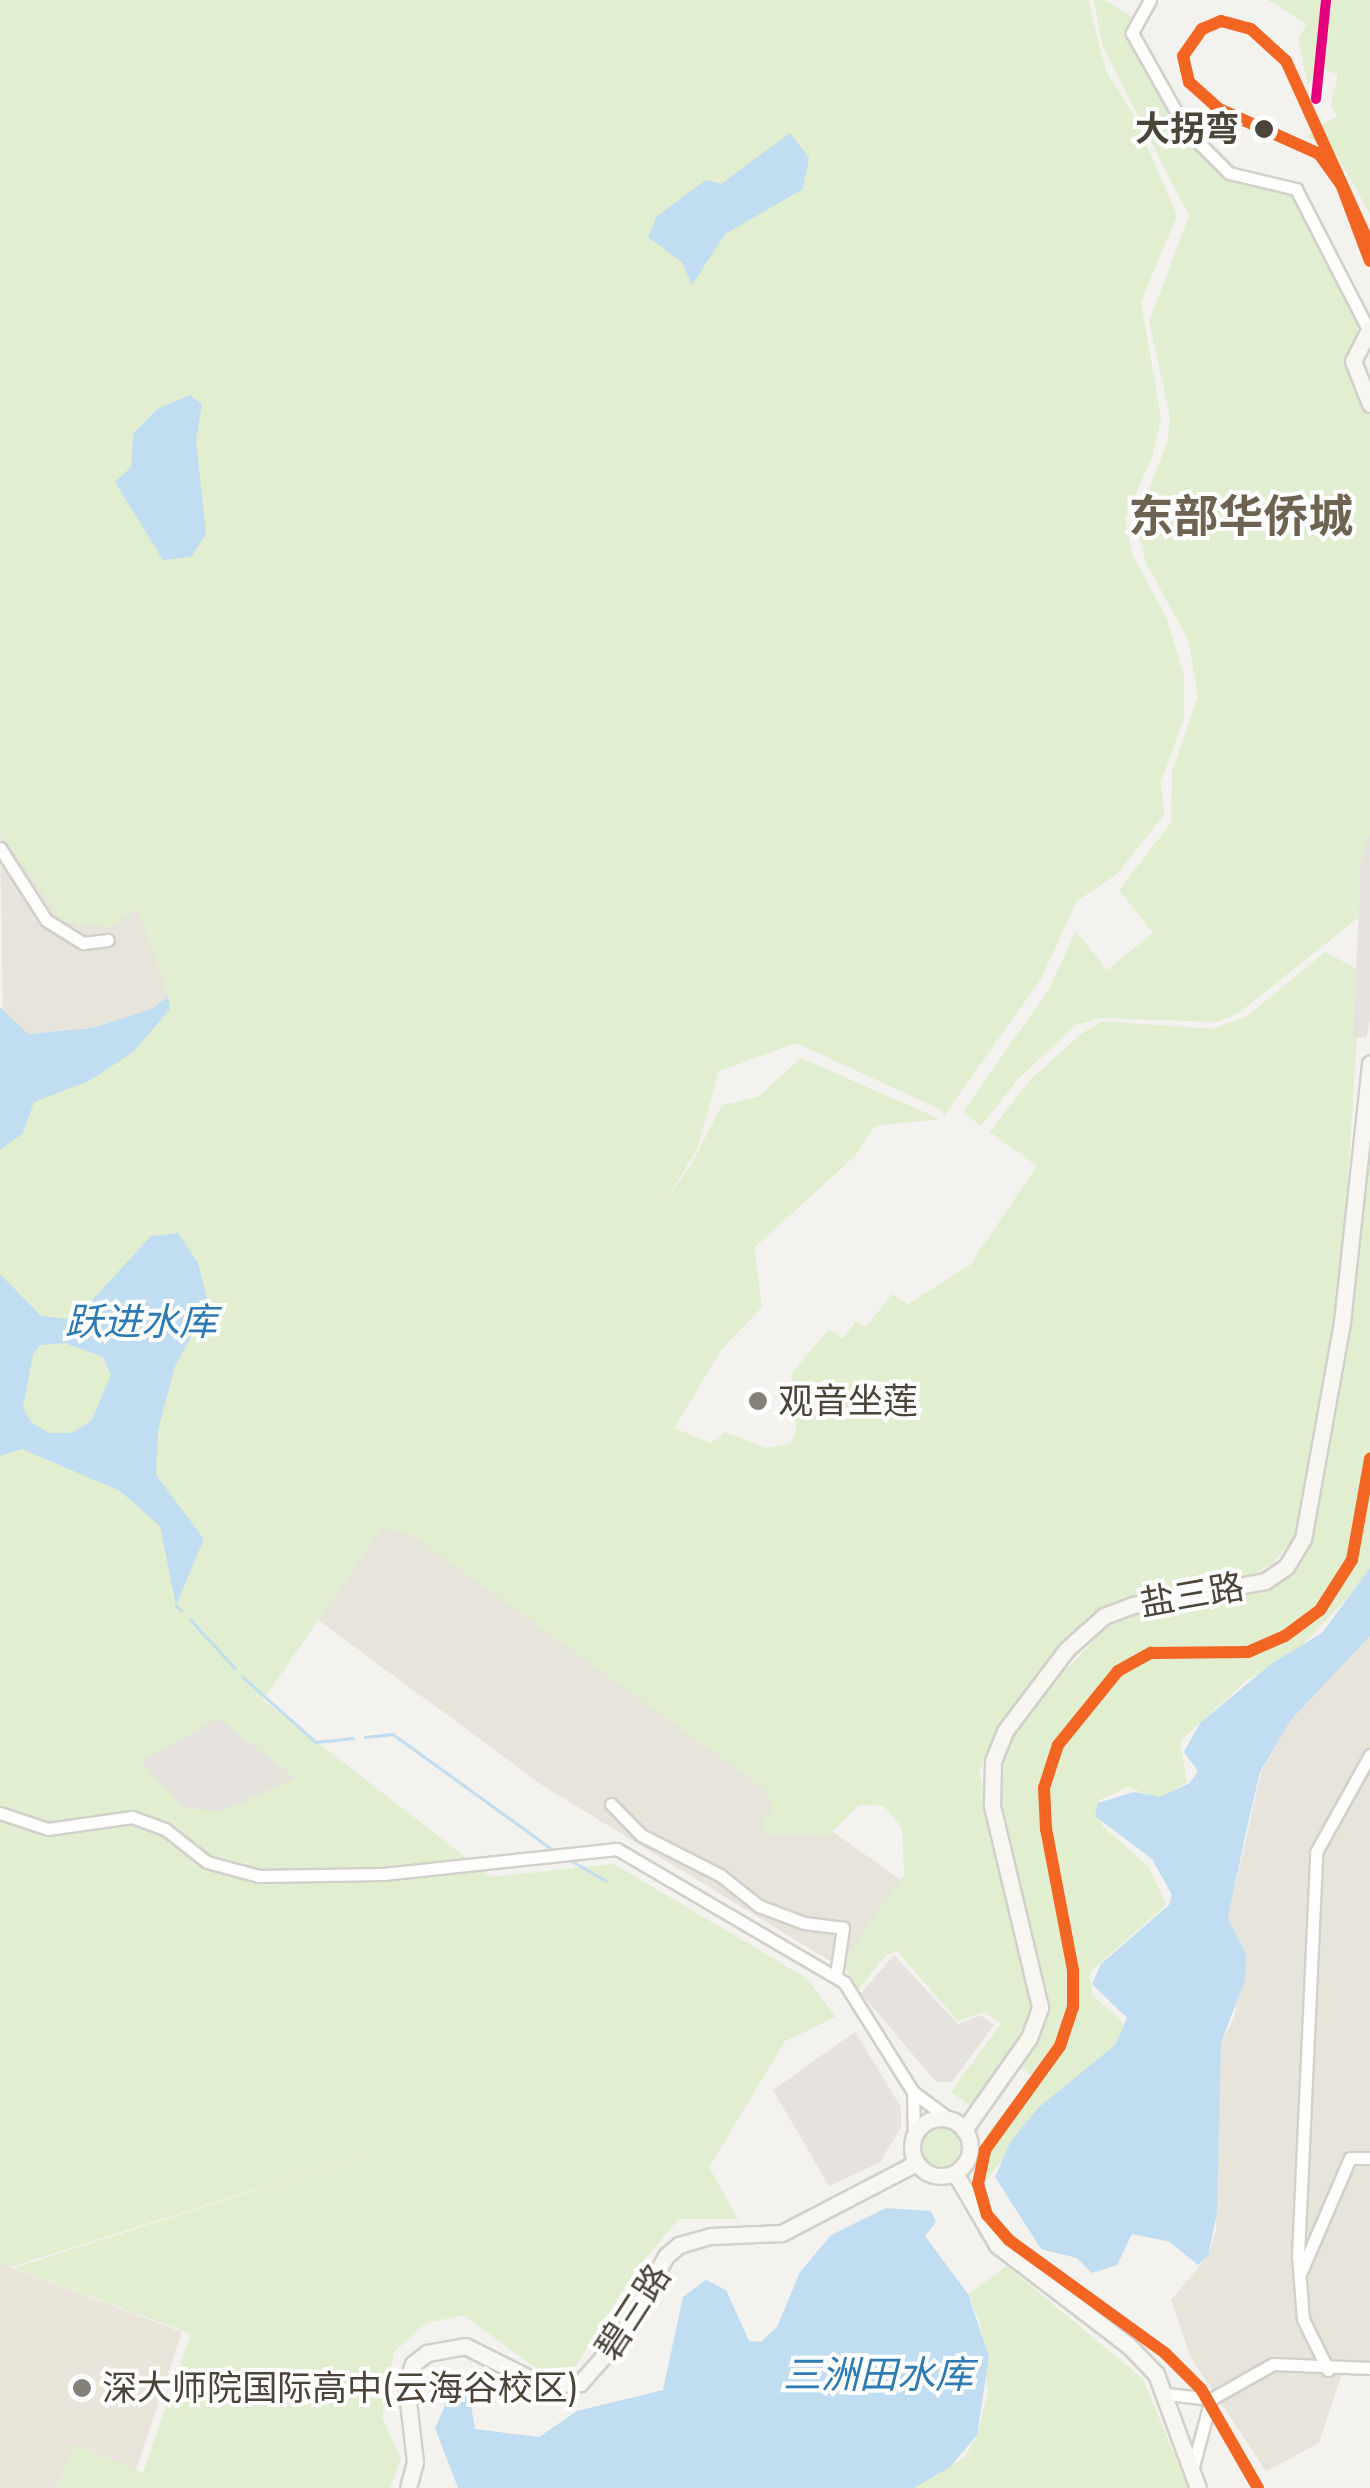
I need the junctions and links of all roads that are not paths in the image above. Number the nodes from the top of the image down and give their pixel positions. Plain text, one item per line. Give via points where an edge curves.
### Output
1 (1150, 0) edge
2 (1369, 329) edge
3 (1370, 404) edge
4 (0, 848) edge
5 (108, 940) dead end
6 (1370, 1064) edge
7 (1370, 1755) edge
8 (611, 1804) dead end
9 (0, 1813) edge
10 (836, 1975) junction
11 (913, 2092) junction
12 (958, 2126) junction
13 (914, 2135) junction
14 (1370, 2158) edge
15 (916, 2163) junction
16 (955, 2173) junction
17 (1300, 2276) junction
18 (1370, 2368) edge
19 (1328, 2370) junction
20 (1167, 2394) junction
21 (1211, 2399) junction
22 (1195, 2481) edge
23 (408, 2488) edge

1 - 2 street via 1132,32 1186,130 1229,172 1296,188
2 - 3 main road via 1354,360
4 - 5 street via 46,920 83,944
6 - 12 main road, 盐三路 via 1342,1322 1303,1540 1286,1567 1255,1585 1104,1616 1067,1649 1004,1731 993,1761 992,1805 1040,2006 1029,2038
7 - 17 street via 1316,1852
8 - 10 street via 641,1835 720,1874 759,1906 804,1923 843,1928
9 - 10 street via 48,1829 132,1818 165,1830 207,1862 259,1876 382,1874 617,1849
10 - 11 street
11 - 12 street
11 - 13 street
12 - 13 main road via 930,2120
12 - 16 main road via 970,2150
13 - 15 main road
14 - 17 street via 1350,2158
15 - 16 main road via 934,2176
15 - 23 main road, 碧三路 via 782,2233 760,2239 711,2236 679,2246 620,2338 580,2383 541,2384 465,2346 426,2353 406,2384 415,2462
16 - 20 main road via 997,2245 1138,2353
17 - 19 street via 1304,2319
18 - 19 street
19 - 21 street via 1273,2364
20 - 21 street
20 - 22 main road
21 - 22 street

